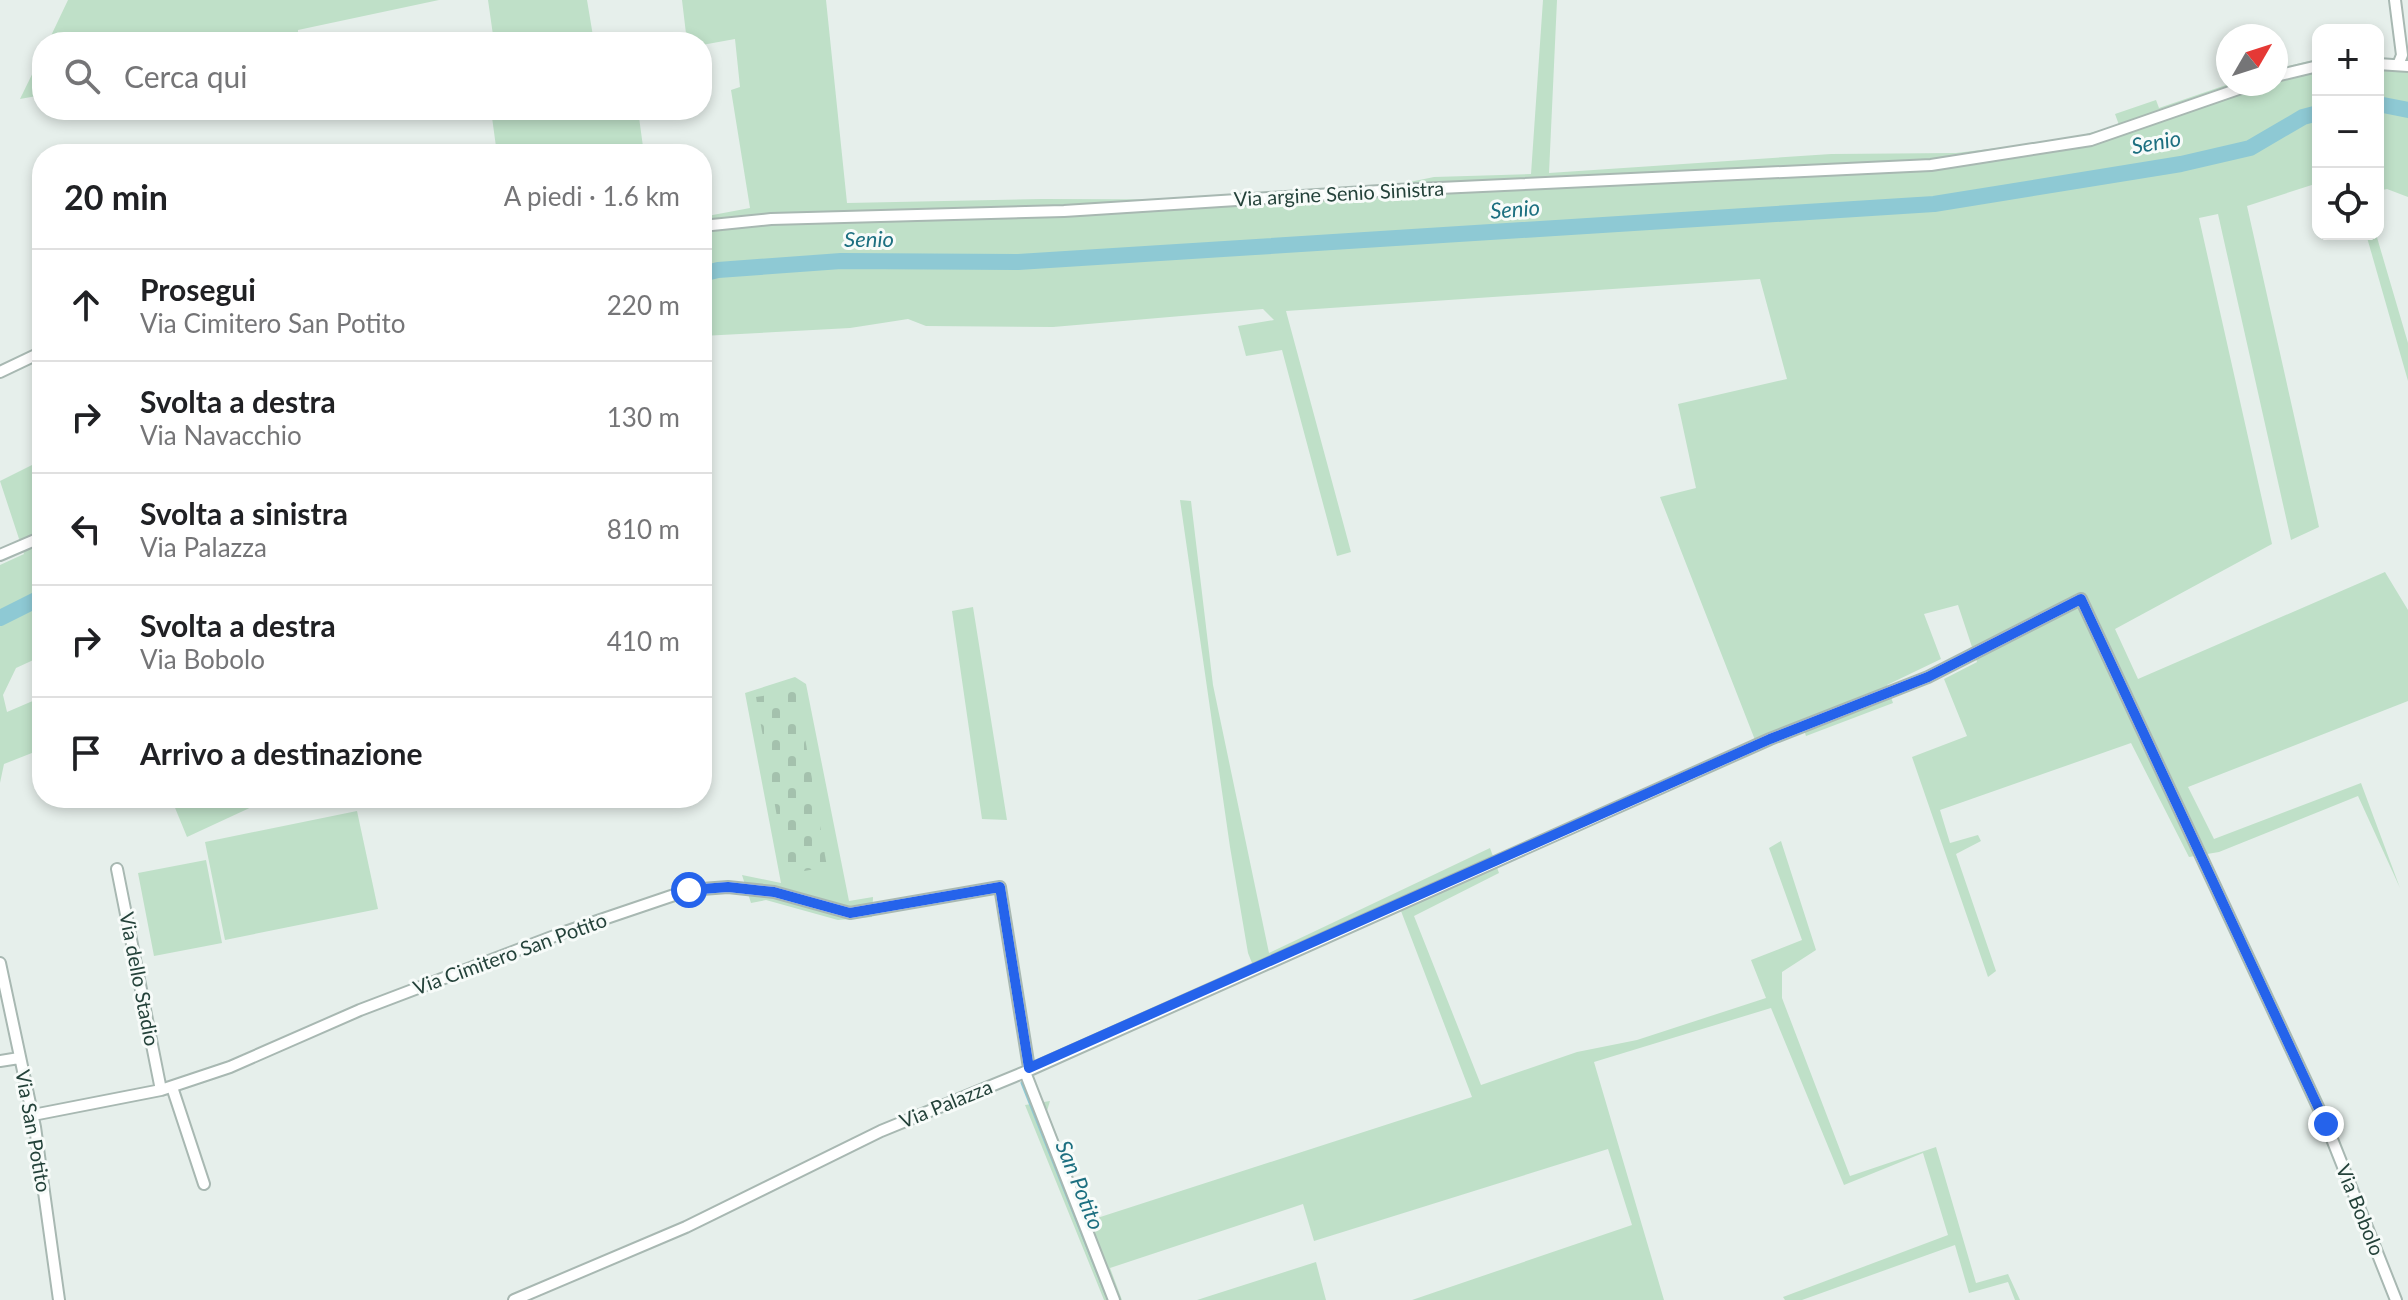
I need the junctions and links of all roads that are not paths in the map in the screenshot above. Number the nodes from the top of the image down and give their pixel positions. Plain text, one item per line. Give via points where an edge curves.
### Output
1 (2395, 0) edge
2 (2403, 66) edge
3 (2312, 67) edge
4 (2288, 73) edge
5 (2218, 96) edge
6 (712, 225) edge
7 (32, 357) edge
8 (0, 372) edge
9 (32, 541) edge
10 (0, 555) edge
11 (2081, 599) joint
12 (117, 869) dead end
13 (0, 963) edge
14 (19, 1058) junction
15 (0, 1061) edge
16 (1027, 1070) junction
17 (166, 1088) junction
18 (33, 1115) junction
19 (204, 1184) dead end
20 (59, 1300) edge
21 (514, 1300) edge
22 (1114, 1300) edge
23 (2396, 1300) edge

1 - 2 street
3 - 4 street
5 - 6 street, Via argine Senio Sinistra via 2091,140 1931,165
7 - 8 street
9 - 10 street
11 - 16 street, Via Palazza via 1928,677 1770,739
11 - 23 street, Via Bobolo via 2326,1124
12 - 17 street, Via dello Stadio
13 - 14 street, Via San Potito
14 - 15 street
14 - 18 street, Via San Potito
16 - 17 street, Via Cimitero San Potito via 1000,887 850,913 774,892 728,887 689,890 536,943
16 - 21 street, Via Palazza via 881,1131 686,1227
16 - 22 street
17 - 18 street, Via Cimitero San Potito
17 - 19 street, Via dello Stadio
18 - 20 street, Via San Potito

